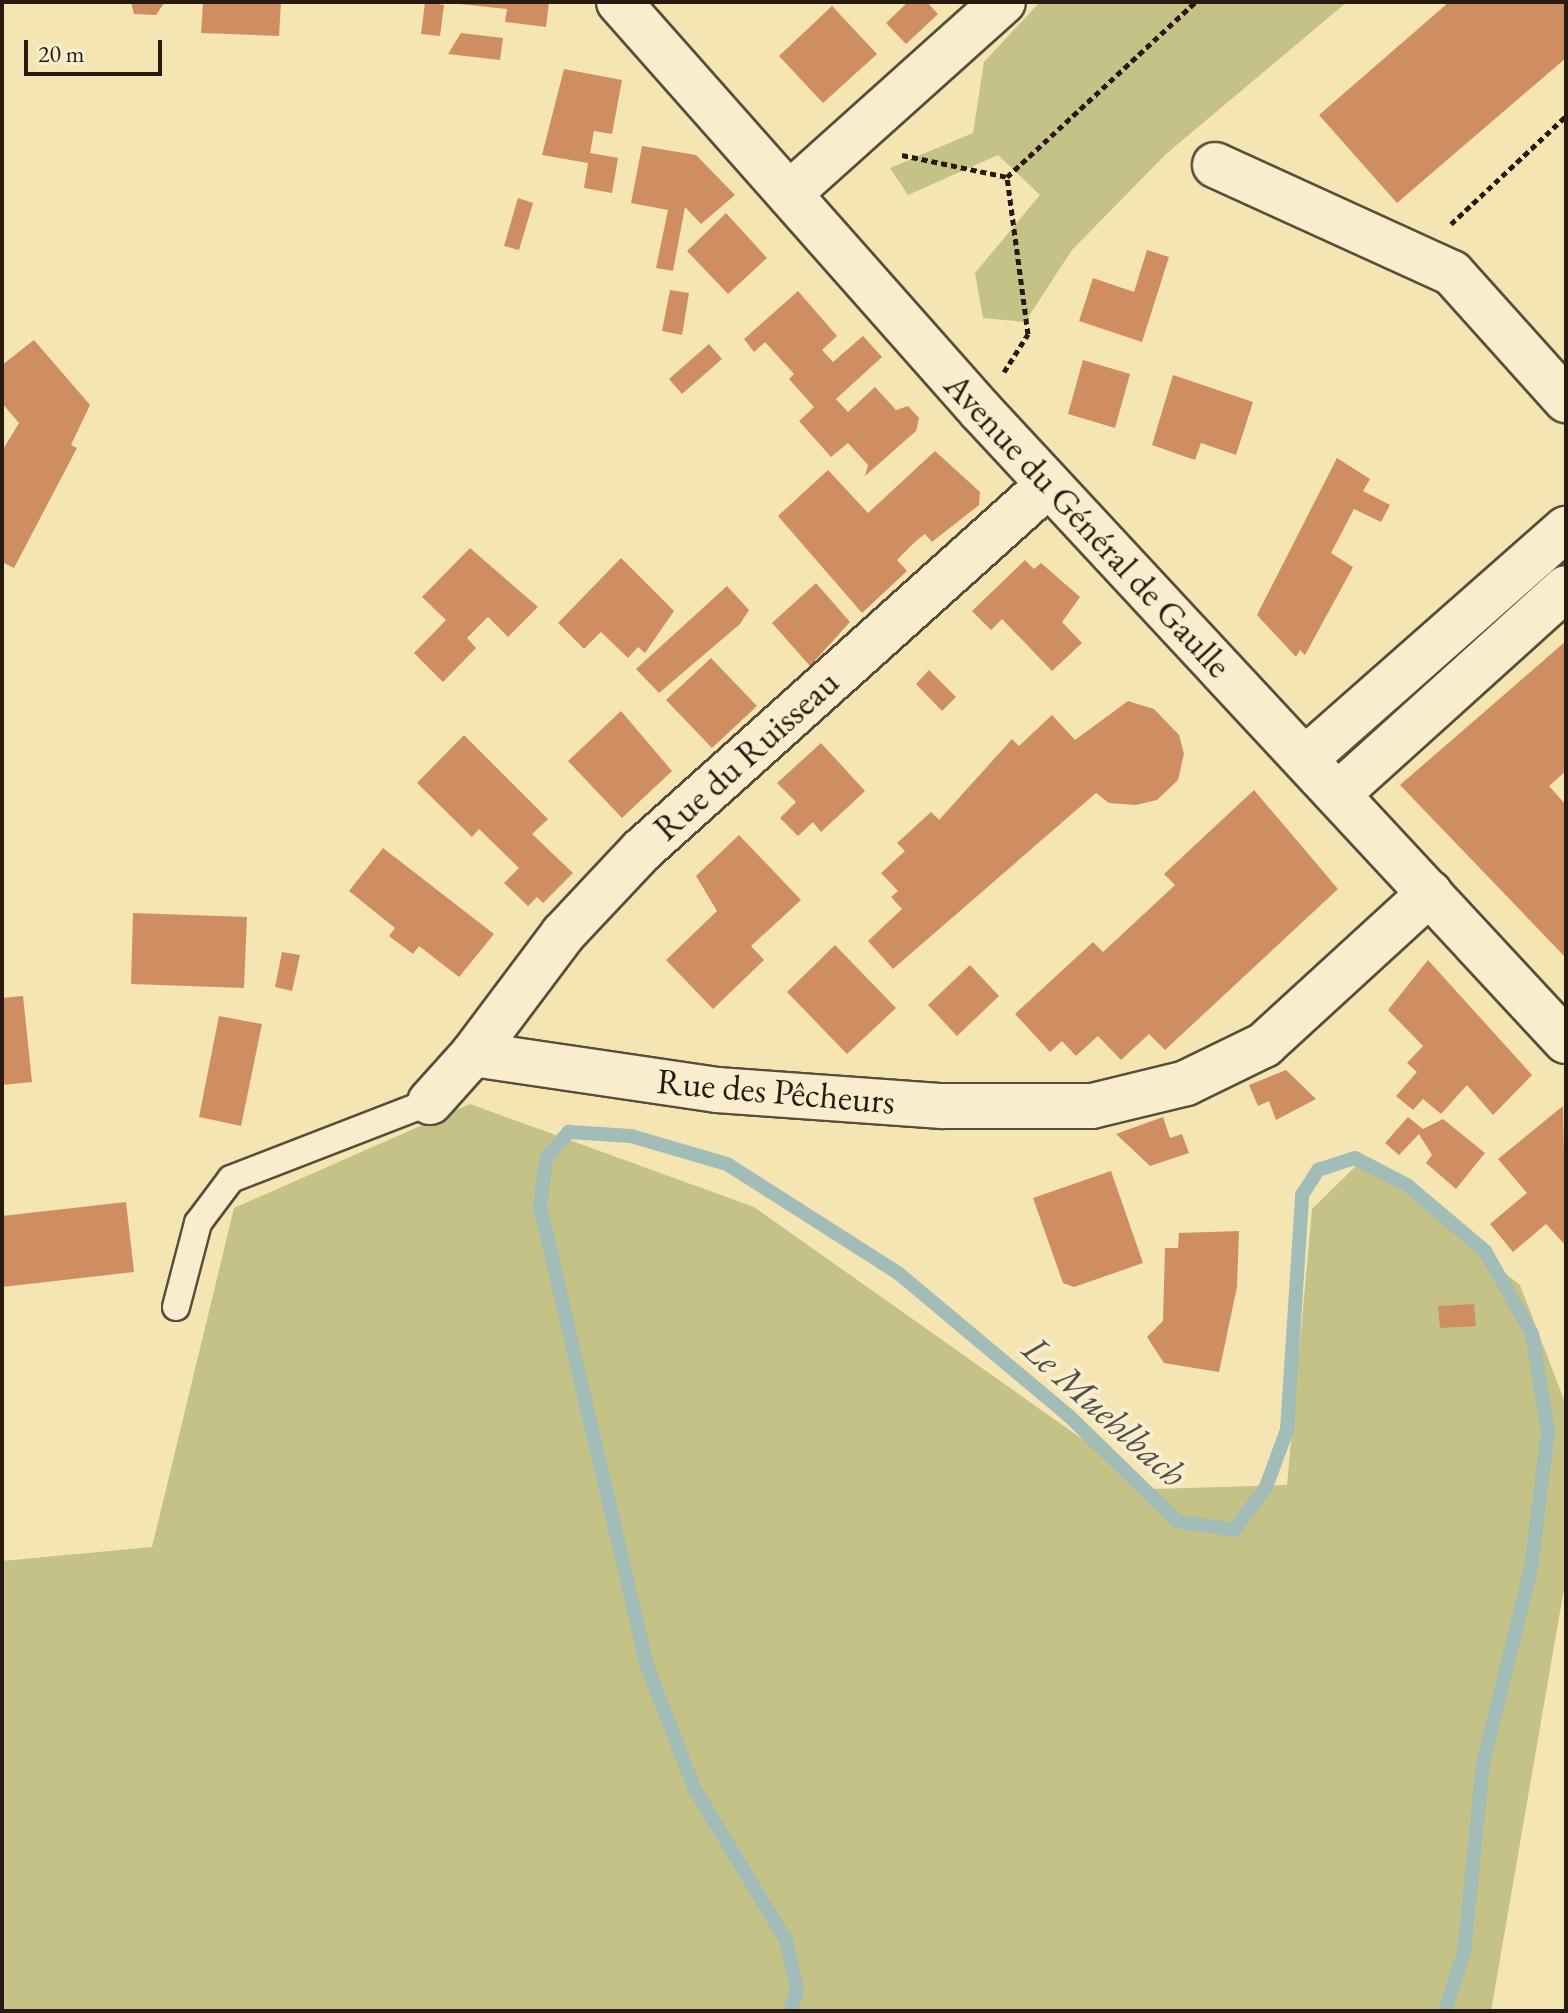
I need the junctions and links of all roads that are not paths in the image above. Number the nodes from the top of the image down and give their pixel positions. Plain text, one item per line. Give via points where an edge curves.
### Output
1 (619, 2) edge
2 (1003, 2) edge
3 (1215, 165) dead end
4 (790, 193) junction
5 (1566, 400) edge
6 (1049, 484) junction
7 (1566, 529) edge
8 (1566, 588) edge
9 (1305, 759) junction
10 (1338, 794) junction
11 (1430, 893) junction
12 (1566, 1041) edge
13 (473, 1054) junction
14 (430, 1102) joint
15 (176, 1307) dead end

1 - 4 street, Avenue du Général de Gaulle
2 - 4 street
3 - 5 street via 1452,273
4 - 6 street, Avenue du Général de Gaulle
6 - 9 street, Avenue du Général de Gaulle
6 - 13 street, Rue du Ruisseau via 642,850 563,934
7 - 9 street
8 - 10 street
9 - 10 street, Avenue du Général de Gaulle
10 - 11 street, Avenue du Général de Gaulle
11 - 12 street, Avenue du Général de Gaulle
11 - 13 street, Rue des Pêcheurs via 1264,1045 1186,1083 1092,1106 942,1106 717,1090
13 - 14 street
14 - 15 lane via 231,1179 198,1223

